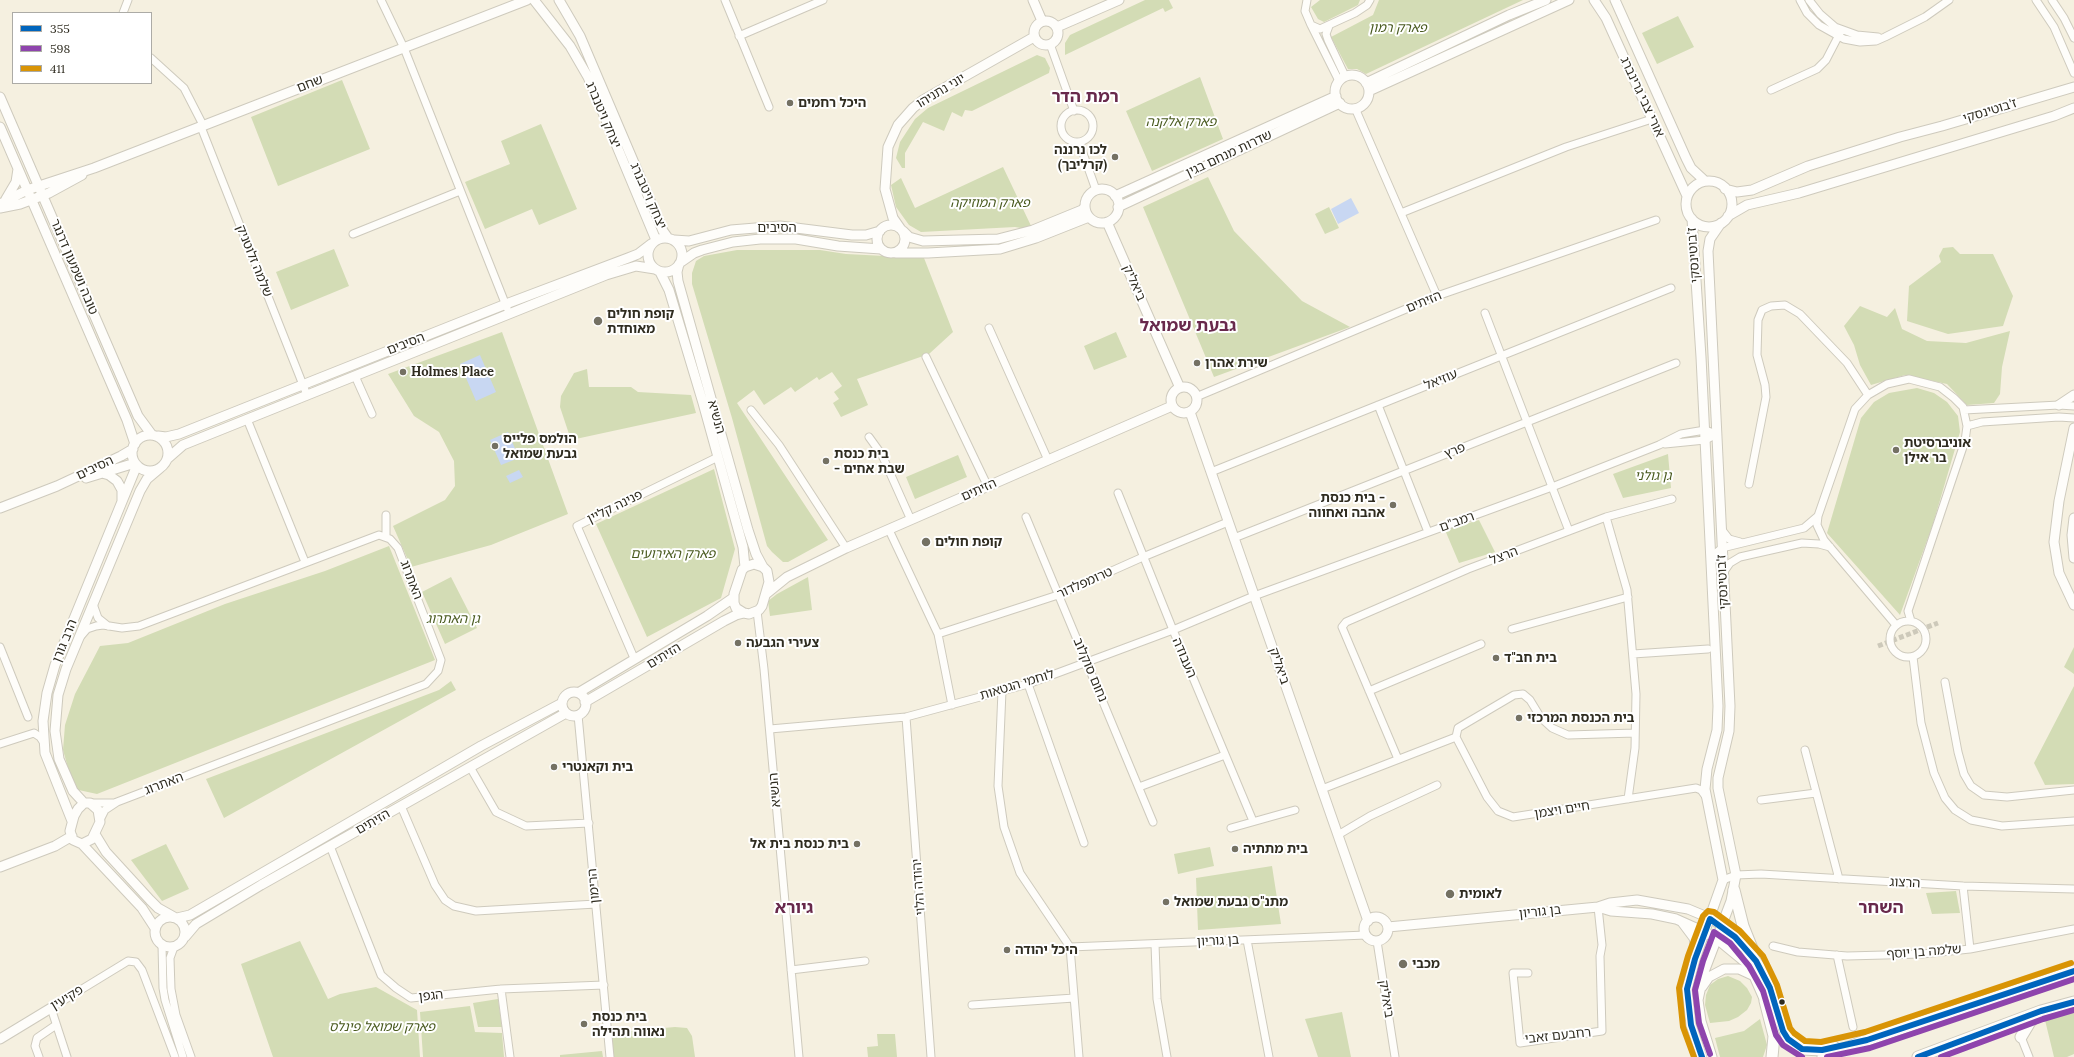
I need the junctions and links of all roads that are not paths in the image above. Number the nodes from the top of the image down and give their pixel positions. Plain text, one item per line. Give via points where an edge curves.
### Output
1 (128, 0) edge
2 (381, 0) edge
3 (527, 0) edge
4 (534, 0) edge
5 (559, 0) edge
6 (725, 0) edge
7 (823, 0) edge
8 (1033, 0) edge
9 (1119, 0) edge
10 (1308, 0) edge
11 (1370, 0) edge
12 (1546, 0) edge
13 (1569, 0) edge
14 (1594, 0) edge
15 (1615, 0) edge
16 (1800, 0) edge
17 (1809, 0) edge
18 (1949, 0) edge
19 (2036, 0) edge
20 (2052, 0) edge
21 (123, 12) edge
22 (1042, 21) junction
23 (1312, 25) junction
24 (1329, 26) junction
25 (1057, 27) junction
26 (1839, 33) junction
27 (739, 36) junction
28 (1034, 37) junction
29 (2074, 38) edge
30 (1050, 44) junction
31 (404, 48) junction
32 (152, 59) edge
33 (2074, 73) edge
34 (1342, 79) junction
35 (1367, 87) junction
36 (2074, 87) edge
37 (1771, 90) dead end
38 (0, 97) edge
39 (1338, 100) junction
40 (768, 107) dead end
41 (1356, 108) junction
42 (2074, 108) edge
43 (1074, 111) junction
44 (1652, 119) junction
45 (202, 126) junction
46 (0, 127) edge
47 (1079, 142) junction
48 (18, 167) junction
49 (94, 168) junction
50 (1705, 181) junction
51 (38, 185) junction
52 (1725, 188) junction
53 (27, 190) junction
54 (1096, 190) junction
55 (460, 191) junction
56 (43, 196) junction
57 (1115, 196) junction
58 (1687, 196) junction
59 (887, 198) junction
60 (32, 200) junction
61 (2, 204) edge
62 (1085, 207) junction
63 (1118, 207) junction
64 (1401, 213) junction
65 (1728, 216) junction
66 (1089, 217) junction
67 (1692, 219) junction
68 (1656, 220) dead end
69 (1107, 222) junction
70 (1722, 223) junction
71 (882, 229) junction
72 (902, 230) junction
73 (353, 234) dead end
74 (671, 239) junction
75 (654, 242) junction
76 (881, 249) junction
77 (896, 253) junction
78 (680, 263) junction
79 (658, 270) junction
80 (1671, 288) dead end
81 (1437, 296) junction
82 (506, 304) junction
83 (1485, 313) dead end
84 (510, 314) junction
85 (989, 328) dead end
86 (1502, 356) junction
87 (926, 357) dead end
88 (1676, 363) dead end
89 (355, 376) junction
90 (303, 384) junction
91 (1180, 388) junction
92 (308, 395) junction
93 (1868, 395) junction
94 (2074, 395) edge
95 (1196, 397) junction
96 (1378, 405) junction
97 (2059, 405) junction
98 (1172, 406) junction
99 (2074, 406) edge
100 (751, 410) dead end
101 (1964, 410) junction
102 (1190, 412) junction
103 (372, 414) dead end
104 (2074, 418) edge
105 (247, 419) junction
106 (1527, 422) junction
107 (1967, 426) junction
108 (2074, 428) edge
109 (1705, 430) junction
110 (1717, 434) junction
111 (155, 436) junction
112 (868, 437) dead end
113 (1705, 440) junction
114 (1658, 445) junction
115 (134, 446) junction
116 (718, 457) junction
117 (167, 459) junction
118 (1048, 460) junction
119 (136, 464) junction
120 (160, 468) junction
121 (1405, 471) junction
122 (1211, 472) junction
123 (102, 473) junction
124 (1749, 484) dead end
125 (57, 486) junction
126 (988, 486) junction
127 (1552, 487) junction
128 (1118, 493) dead end
129 (1672, 499) dead end
130 (122, 503) junction
131 (0, 508) edge
132 (386, 515) dead end
133 (1818, 516) junction
134 (1026, 517) dead end
135 (1606, 517) junction
136 (2074, 518) edge
137 (911, 520) junction
138 (1228, 522) junction
139 (1721, 529) junction
140 (889, 530) junction
141 (1569, 531) junction
142 (1428, 532) junction
143 (386, 536) junction
144 (1234, 538) junction
145 (1745, 542) junction
146 (1830, 547) junction
147 (846, 548) junction
148 (1722, 548) junction
149 (1143, 557) junction
150 (1711, 557) junction
151 (2074, 558) edge
152 (305, 562) junction
153 (745, 567) junction
154 (764, 567) junction
155 (1723, 573) junction
156 (769, 576) junction
157 (787, 577) junction
158 (766, 594) junction
159 (1058, 595) junction
160 (1254, 596) junction
161 (1628, 597) junction
162 (733, 598) junction
163 (93, 604) junction
164 (2074, 605) edge
165 (757, 611) junction
166 (744, 613) junction
167 (1910, 621) junction
168 (1896, 625) junction
169 (108, 626) junction
170 (1512, 628) dead end
171 (1172, 630) junction
172 (938, 634) junction
173 (79, 638) junction
174 (1481, 644) dead end
175 (0, 647) edge
176 (1708, 649) dead end
177 (1633, 654) junction
178 (1913, 657) junction
179 (634, 658) junction
180 (1086, 662) junction
181 (1945, 682) dead end
182 (1028, 684) junction
183 (1002, 691) junction
184 (1368, 691) junction
185 (578, 692) junction
186 (586, 702) junction
187 (562, 703) junction
188 (952, 705) junction
189 (566, 713) junction
190 (578, 715) junction
191 (28, 717) dead end
192 (906, 717) junction
193 (770, 729) junction
194 (1635, 733) junction
195 (1456, 737) junction
196 (44, 743) junction
197 (0, 744) edge
198 (1805, 750) dead end
199 (1225, 755) junction
200 (1398, 760) junction
201 (470, 767) junction
202 (1436, 785) dead end
203 (1139, 788) junction
204 (1322, 789) junction
205 (2074, 790) edge
206 (1816, 793) junction
207 (1707, 798) junction
208 (1628, 799) junction
209 (1761, 800) dead end
210 (116, 802) junction
211 (87, 803) junction
212 (401, 806) junction
213 (1295, 810) dead end
214 (100, 820) junction
215 (72, 821) junction
216 (2074, 821) edge
217 (1153, 822) dead end
218 (1254, 822) junction
219 (589, 823) junction
220 (1231, 828) dead end
221 (95, 834) junction
222 (1338, 834) junction
223 (72, 836) junction
224 (1084, 843) dead end
225 (82, 844) junction
226 (330, 846) junction
227 (0, 868) edge
228 (1736, 875) junction
229 (1839, 879) junction
230 (1723, 880) junction
231 (1963, 886) junction
232 (2074, 889) edge
233 (1734, 890) junction
234 (1717, 900) junction
235 (596, 904) junction
236 (1598, 907) junction
237 (1698, 913) junction
238 (176, 918) junction
239 (1676, 918) junction
240 (1710, 918) junction
241 (1368, 921) junction
242 (1722, 926) junction
243 (1388, 927) junction
244 (155, 928) junction
245 (2074, 929) edge
246 (1705, 932) junction
247 (1366, 935) junction
248 (185, 937) junction
249 (1718, 939) junction
250 (1247, 940) junction
251 (1377, 941) junction
252 (1155, 944) junction
253 (162, 945) junction
254 (1772, 946) dead end
255 (174, 947) junction
256 (1070, 947) junction
257 (1970, 949) junction
258 (1697, 955) junction
259 (1837, 956) junction
260 (865, 961) dead end
261 (791, 970) junction
262 (2074, 971) edge
263 (1757, 972) junction
264 (1528, 973) dead end
265 (604, 985) junction
266 (501, 989) junction
267 (1699, 992) junction
268 (1074, 998) junction
269 (1765, 1001) joint
270 (2074, 1002) edge
271 (972, 1005) dead end
272 (51, 1008) junction
273 (2041, 1011) junction
274 (56, 1025) junction
275 (1853, 1027) dead end
276 (2021, 1037) joint
277 (0, 1039) edge
278 (1867, 1040) junction
279 (39, 1057) edge
280 (67, 1057) edge
281 (175, 1057) edge
282 (183, 1057) edge
283 (191, 1057) edge
284 (510, 1057) edge
285 (610, 1057) edge
286 (798, 1057) edge
287 (932, 1057) edge
288 (1080, 1057) edge
289 (1166, 1057) edge
290 (1269, 1057) edge
291 (1395, 1057) edge
292 (1702, 1057) edge
293 (1712, 1057) edge
294 (1772, 1057) edge
295 (1823, 1057) edge
296 (1918, 1057) edge
297 (2029, 1057) edge

1 - 21 street
2 - 31 street
3 - 31 street, שחם
4 - 75 street, יצחק ויטנברג via 570,46 588,77
5 - 74 street, יצחק ויטבנרג via 580,36 663,231
6 - 27 street
7 - 27 street
8 - 22 street
9 - 25 street
10 - 23 street via 1305,11
11 - 24 street via 1367,5
12 - 35 street via 1509,15
13 - 35 street
14 - 44 street, אורי צבי גרינברג via 1606,18
15 - 50 street, אורי צבי גרינברג via 1686,158
16 - 26 street via 1816,22
17 - 26 street
18 - 26 street via 1925,17 1882,39 1860,42
19 - 33 street via 2054,27
20 - 29 street
22 - 25 street via 1050,21
22 - 28 street via 1035,26
23 - 24 street via 1320,28
23 - 34 street
24 - 34 street via 1326,34
25 - 30 street via 1057,39
26 - 37 street via 1826,60 1818,69
27 - 40 street
28 - 30 street via 1039,43
28 - 59 street, יוני נתניהו via 923,100 904,117 888,147 885,172
30 - 43 street
31 - 45 street, שחם
31 - 55 street
32 - 45 street, שלמה זלוטניק via 184,88
34 - 35 street via 1359,76
34 - 39 street via 1336,86
35 - 41 street via 1364,104
36 - 52 street, ז'בוטינסקי via 1900,136 1808,166 1752,190 1737,192
38 - 51 street, טובה ושמעון דרנגר
39 - 41 street via 1350,108
39 - 57 street, שדרות מנחם בגין
39 - 63 street, שדרות מנחם בגין
41 - 64 street
42 - 65 street, ז'בוטינסקי via 1799,193 1747,205
43 - 47 street via 1063,119 1061,128 1069,140
43 - 47 street via 1087,114 1093,128 1089,137
44 - 58 street, אורי צבי גרינברג
44 - 64 street via 1566,147
45 - 49 street, שחם
45 - 90 street, שלמה זלוטניק
46 - 48 street, טובה ושמעון דרנגר
47 - 54 street
48 - 53 street, טובה ושמעון דרנגר
48 - 61 street via 16,182
49 - 51 street, שחם
49 - 56 street, שחם
50 - 52 street via 1717,183
50 - 58 street via 1693,187
51 - 53 street, שחם
51 - 56 street, טובה ושמעון דרנגר
52 - 65 street via 1731,204
53 - 60 street, טובה ושמעון דרנגר
53 - 61 street, שחם
54 - 57 street via 1106,190
54 - 62 street via 1088,197
55 - 73 street
55 - 82 street
56 - 60 street, שחם
56 - 111 street, טובה ושמעון דרנגר via 138,416 147,430
57 - 63 street
58 - 67 street via 1686,206
59 - 71 street, יוני נתניהו
59 - 72 street, יוני נתניהו via 893,218
60 - 61 street, שחם
60 - 115 street, טובה ושמעון דרנגר via 127,420
62 - 66 street
62 - 72 street via 1033,230 998,239 923,241 910,237
63 - 69 street via 1115,216
64 - 81 street
65 - 70 street
66 - 69 street via 1097,222
66 - 77 street via 1000,249
67 - 70 street via 1703,226 1716,226
67 - 109 street, ז'בוטינסקי
68 - 81 street, הזיתים
69 - 91 street, ביאליק
70 - 110 street, ז'בוטינסקי via 1710,239 1708,251
71 - 72 street via 892,225
71 - 74 street, הסיבים via 866,235 852,235 780,226 731,230 689,241
71 - 76 street via 877,242
72 - 77 street via 905,244
74 - 75 street
74 - 78 street via 682,252
75 - 79 street via 648,249 648,260
75 - 82 street, הסיבים via 638,254
76 - 77 street
76 - 78 street, הסיבים via 838,246 796,239 760,239 733,242 694,252
78 - 79 street via 671,271
78 - 154 street, הנשיא via 678,281 748,530 756,554
79 - 84 street, הסיבים via 646,266 630,267
79 - 116 street, הנשיא via 669,290
80 - 86 street, עוזיאל
81 - 95 street, הזיתים
82 - 84 street
82 - 90 street, הסיבים
83 - 86 street
84 - 89 street, הסיבים
85 - 118 street
86 - 96 street, עוזיאל
86 - 106 street
87 - 126 street
88 - 106 street, פרץ
89 - 92 street, הסיבים
89 - 103 street
90 - 92 street, שלמה זלוטניק
90 - 111 street, הסיבים via 179,434
91 - 95 street via 1192,390
91 - 98 street via 1173,393
92 - 105 street, הסיבים
93 - 101 street via 1887,384 1909,379 1940,387
93 - 124 street via 1847,363 1800,314 1785,305 1762,310 1758,320 1757,355 1766,397
93 - 133 street via 1854,408
94 - 97 street
95 - 102 street via 1196,406
96 - 121 street
96 - 122 street, עוזיאל
97 - 99 street
97 - 101 street
98 - 102 street via 1178,412
98 - 118 street, הזיתים
100 - 147 street via 779,445
101 - 107 street
102 - 122 street, ביאליק
104 - 107 street via 1982,422
105 - 117 street, הסיבים via 183,445
105 - 152 street
106 - 121 street, פרץ
106 - 127 street
107 - 167 street via 1965,442 1908,611
108 - 164 street via 2059,501 2054,542 2059,573
109 - 110 street, רמב"ם
109 - 113 street, ז'בוטינסקי
109 - 114 street, רמב"ם via 1681,434
110 - 113 street, רמב"ם
110 - 139 street, ז'בוטינסקי
111 - 115 street via 142,437
111 - 117 street via 162,439 168,448
112 - 137 street via 882,455
113 - 114 street, רמב"ם
113 - 150 street, ז'בוטינסקי
114 - 127 street, רמב"ם
115 - 119 street
115 - 125 street, הסיבים via 121,456
116 - 153 street, הנשיא via 743,547
116 - 179 street, פנינה קליין via 576,526
117 - 120 street
118 - 126 street, הזיתים
119 - 120 street via 148,471
119 - 123 street, הסיבים
119 - 130 street, הרב גורן
120 - 163 street, הרב גורן via 147,479 140,491
121 - 142 street
121 - 144 street, פרץ
122 - 138 street, ביאליק
123 - 125 street, הסיבים
123 - 130 street via 113,477 120,486
125 - 131 street, הסיבים
126 - 137 street, הזיתים
127 - 141 street
127 - 142 street, רמב"ם
128 - 149 street, העבודה
129 - 135 street, הרצל
130 - 196 street, הרב גורן via 55,665 46,699
132 - 143 street
133 - 145 street via 1804,528
133 - 146 street via 1817,525 1820,533
134 - 159 street, נחום סוקלוב
135 - 141 street, הרצל
135 - 161 street
136 - 151 street
137 - 140 street, הזיתים
138 - 144 street, ביאליק
138 - 149 street, טרומפלדור
139 - 145 street via 1729,539
139 - 148 street, ז'בוטינסקי
140 - 147 street, הזיתים
140 - 172 street
141 - 184 street, הרצל via 1468,569 1346,622 1342,627
142 - 160 street, רמב"ם
143 - 152 street via 371,537
143 - 210 street, האתרוג via 398,548 440,655 441,666 433,679 419,687
144 - 160 street, ביאליק
145 - 148 street
146 - 155 street via 1802,543 1740,557 1730,563
146 - 168 street
147 - 157 street, הזיתים
148 - 150 street
148 - 155 street, ז'בוטינסקי
149 - 159 street, טרומפלדור
149 - 171 street, העבודה
150 - 207 street, ז'בוטינסקי via 1718,706 1717,730 1705,780
152 - 169 street via 139,626
153 - 154 street via 754,564
153 - 162 street
154 - 156 street
155 - 228 street, ז'בוטינסקי via 1730,706 1729,731 1718,788
156 - 157 street, הזיתים via 780,579
156 - 158 street
157 - 158 street, הזיתים
158 - 165 street via 762,606
159 - 172 street, טרומפלדור
159 - 180 street, נחום סוקלוב
160 - 171 street, לוחמי הגטאות
160 - 204 street, ביאליק
161 - 170 street
161 - 177 street
162 - 166 street via 736,608
162 - 179 street, הזיתים
163 - 169 street via 98,618
163 - 173 street, הרב גורן
165 - 166 street
165 - 193 street, הנשיא
166 - 186 street, הזיתים via 724,621
167 - 168 street
167 - 178 street via 1921,627 1926,638 1923,650
168 - 178 street via 1890,638 1892,648 1899,655
169 - 173 street via 92,628
171 - 180 street, לוחמי הגטאות
171 - 199 street, העבודה
172 - 188 street
173 - 211 street, הרב גורן via 58,695 55,731 62,767 73,791
174 - 184 street
175 - 191 street
176 - 177 street
177 - 194 street
178 - 216 street via 1921,723 1934,773 1945,798 1955,810 1972,820 2002,826
179 - 185 street, הזיתים
180 - 182 street, לוחמי הגטאות
180 - 203 street, נחום סוקלוב
181 - 205 street via 1958,752 1964,774 1971,786 1984,795 2007,797
182 - 183 street, לוחמי הגטאות
182 - 224 street
183 - 188 street, לוחמי הגטאות
183 - 256 street via 998,786 1004,826 1020,873
184 - 200 street
185 - 186 street
185 - 187 street via 567,694
186 - 190 street via 584,710
187 - 189 street
187 - 238 street, הזיתים via 475,750 190,915
188 - 192 street, לוחמי הגטאות
189 - 190 street
189 - 201 street, הזיתים
190 - 219 street, הרימון
192 - 193 street, לוחמי הגטאות
192 - 287 street, יהודה הלוי
193 - 261 street, הנשיא
194 - 195 street via 1568,735 1552,728 1541,718 1523,694 1514,695 1458,728
194 - 208 street
195 - 200 street
195 - 208 street, חיים ויצמן via 1487,797 1498,811 1513,817
196 - 197 street via 34,733
196 - 215 street, הרב גורן via 49,767
198 - 206 street
199 - 203 street
199 - 218 street, העבודה
200 - 204 street
201 - 212 street, הזיתים
201 - 219 street via 496,812 526,826
202 - 222 street
203 - 217 street, נחום סוקלוב
204 - 222 street, ביאליק
206 - 209 street
206 - 229 street
207 - 208 street, חיים ויצמן via 1696,788
207 - 230 street, ז'בוטינסקי
210 - 211 street, האתרוג
210 - 214 street, האתרוג via 105,810
211 - 214 street via 98,810
211 - 215 street via 78,809
212 - 226 street, הזיתים
212 - 235 street via 435,884 445,900 454,906 476,912
213 - 218 street
214 - 221 street
215 - 223 street
218 - 220 street
219 - 235 street, הרימון
221 - 225 street via 89,842
221 - 238 street via 106,852 150,900 158,908
222 - 241 street, ביאליק
223 - 225 street via 76,842
223 - 227 street via 56,846
225 - 244 street via 142,908
226 - 248 street, הזיתים via 196,924
226 - 266 street, הגפן via 381,975 396,988 411,998
228 - 229 street, הרצוג via 1800,875
228 - 230 street
228 - 233 street, ז'בוטינסקי
229 - 231 street, הרצוג
230 - 234 street, ז'בוטינסקי
231 - 232 street, הרצוג
231 - 257 street
233 - 242 street, ז'בוטינסקי
233 - 263 highway
234 - 237 street
234 - 240 street, ז'בוטינסקי
235 - 265 street, הרימון
236 - 237 street, בן גוריון via 1610,902 1637,900 1673,905
236 - 239 street, בן גוריון via 1611,911
236 - 243 street, בן גוריון
236 - 264 street, רחבעם זאבי via 1602,945 1602,1031 1520,1042 1513,973
237 - 240 street, בן גוריון
238 - 244 street via 165,918
238 - 248 street via 184,924
239 - 246 street, בן גוריון
239 - 258 street via 1694,938
240 - 242 street, בן גוריון
240 - 246 street, ז'בוטינסקי
241 - 243 street via 1378,917 1384,920
241 - 247 street via 1364,928
242 - 249 street, ז'בוטינסקי
242 - 263 highway via 1746,948
243 - 251 street via 1386,935
244 - 253 street via 156,939
245 - 257 street, שלמה בן יוסף
246 - 249 street, בן גוריון
246 - 258 street, ז'בוטינסקי
247 - 250 street, בן גוריון
247 - 251 street
248 - 255 street via 183,942
249 - 263 street, בן גוריון
249 - 267 street, ז'בוטינסקי via 1704,972
250 - 252 street, בן גוריון
250 - 290 street
251 - 291 street, ביאליק
252 - 256 street, בן גוריון
252 - 289 street via 1157,999
253 - 255 street
253 - 282 street via 165,1000
254 - 259 street, שלמה בן יוסף
255 - 283 street via 170,958 171,989 176,1015
256 - 268 street
257 - 259 street, שלמה בן יוסף via 1922,954
258 - 292 street, ז'בוטינסקי via 1687,989 1691,1025
259 - 275 street
260 - 261 street
261 - 286 street, הנשיא
262 - 278 highway
263 - 267 street via 1724,969 1709,977
263 - 269 street, בן גוריון
263 - 278 highway via 1770,988 1784,1031 1795,1045 1802,1049 1822,1050
265 - 266 street, הגפן
265 - 285 street, הרימון
266 - 284 street
267 - 293 street, ז'בוטינסקי via 1701,1021
268 - 271 street
268 - 288 street
269 - 294 highway via 1774,1036
270 - 273 highway
272 - 274 street
272 - 277 street, פקיעין
272 - 281 street, פקיעין via 128,961 136,962 142,970
273 - 276 highway via 2030,1022
273 - 296 highway
274 - 279 street via 37,1038 35,1046
274 - 280 street
276 - 297 street
278 - 295 highway

